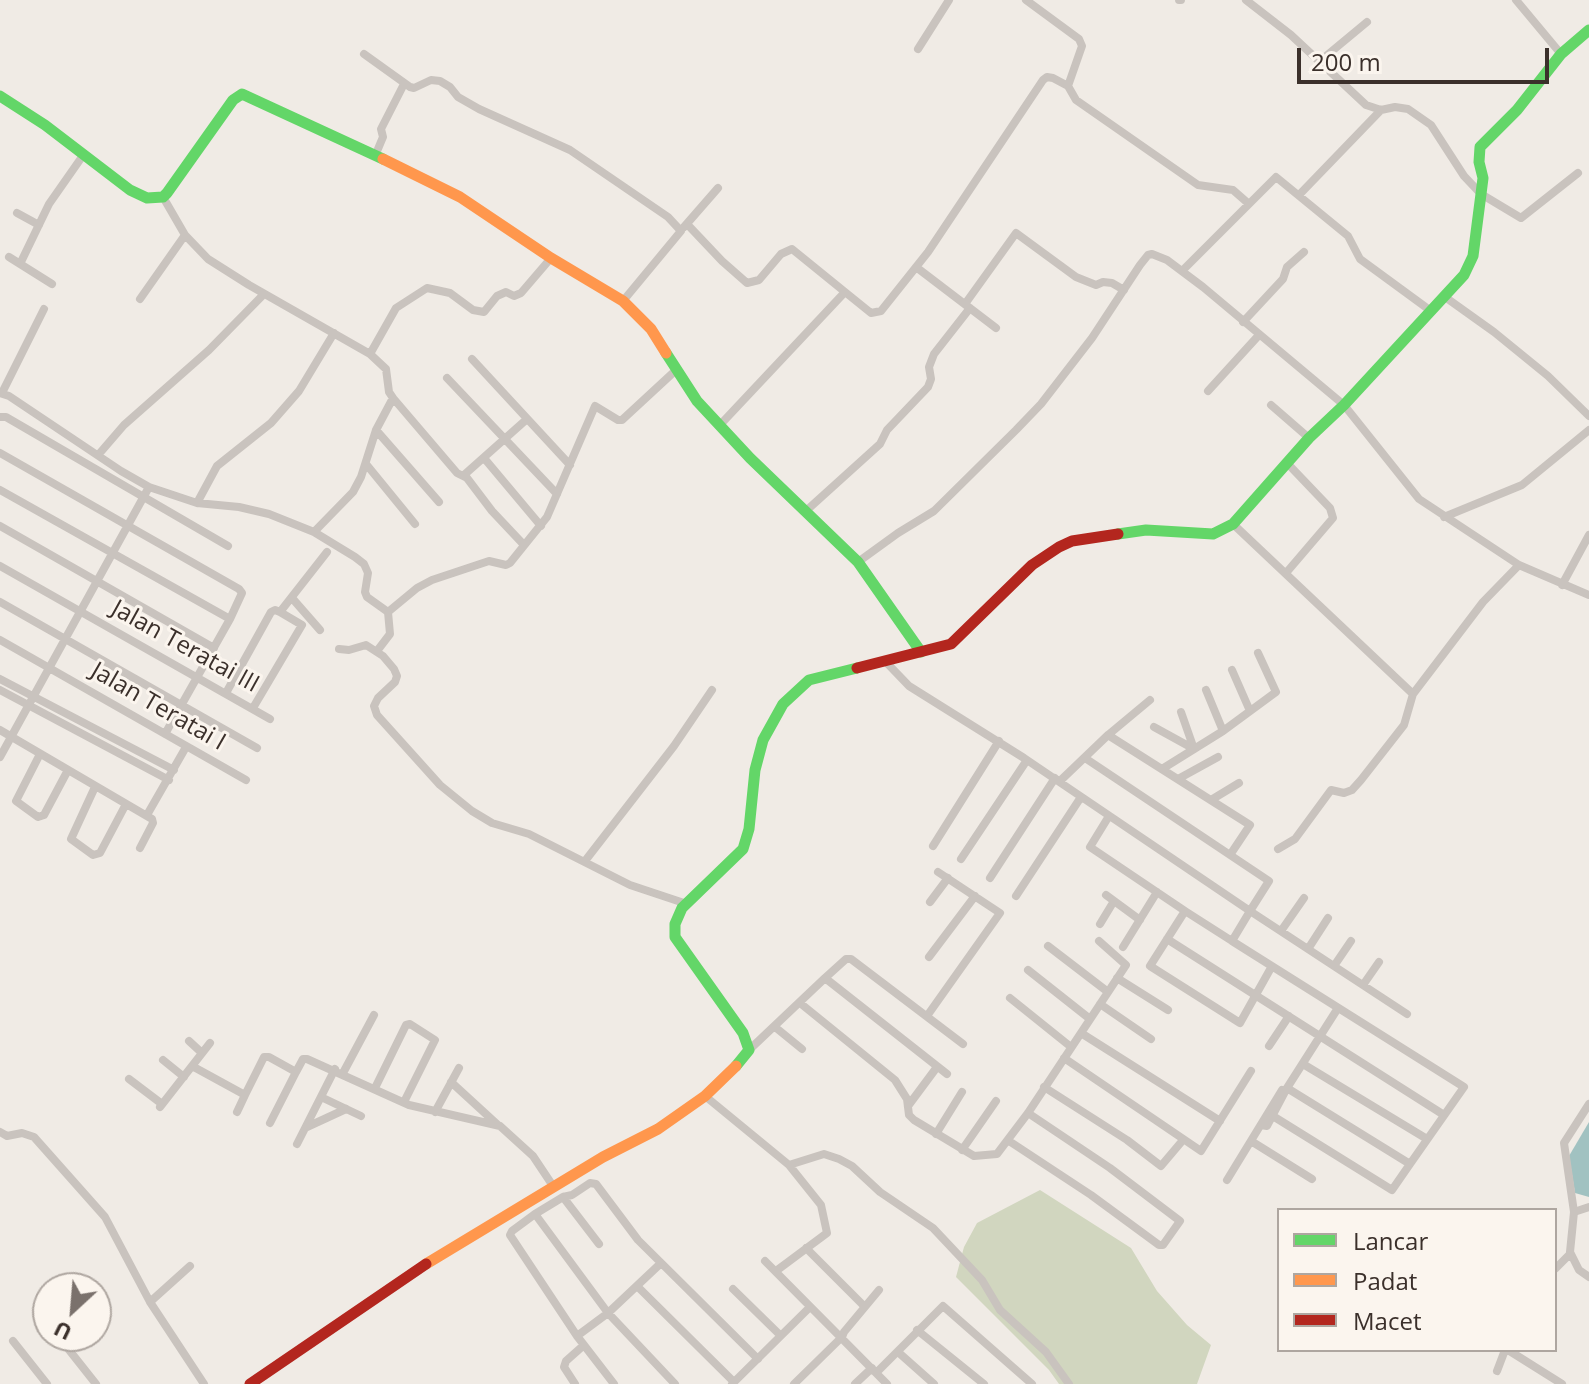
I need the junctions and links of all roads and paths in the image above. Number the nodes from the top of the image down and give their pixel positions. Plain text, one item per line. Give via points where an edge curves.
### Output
1 (949, 0) edge
2 (1026, 0) edge
3 (1246, 0) edge
4 (1516, 0) edge
5 (1367, 22) dead end
6 (1589, 30) edge
7 (918, 49) dead end
8 (364, 54) dead end
9 (1561, 54) junction
10 (1320, 61) junction
11 (404, 84) junction
12 (1068, 86) junction
13 (0, 96) edge
14 (1381, 110) junction
15 (84, 154) junction
16 (375, 156) junction
17 (1578, 173) dead end
18 (718, 188) dead end
19 (1481, 194) junction
20 (1299, 195) junction
21 (163, 197) junction
22 (1249, 204) junction
23 (17, 213) dead end
24 (39, 225) junction
25 (684, 227) junction
26 (185, 235) junction
27 (1304, 252) dead end
28 (9, 257) dead end
29 (551, 258) junction
30 (20, 264) junction
31 (916, 267) junction
32 (1182, 271) junction
33 (52, 284) dead end
34 (1124, 290) junction
35 (845, 292) junction
36 (264, 294) junction
37 (1445, 297) junction
38 (140, 299) dead end
39 (623, 301) junction
40 (967, 306) junction
41 (44, 309) dead end
42 (1431, 311) junction
43 (1243, 322) junction
44 (996, 328) dead end
45 (334, 333) junction
46 (1259, 335) junction
47 (370, 354) junction
48 (472, 359) dead end
49 (675, 371) junction
50 (447, 378) dead end
51 (1208, 391) dead end
52 (1, 393) edge
53 (393, 398) junction
54 (1271, 405) dead end
55 (1344, 405) junction
56 (1589, 416) edge
57 (0, 417) edge
58 (527, 419) junction
59 (719, 426) junction
60 (376, 430) junction
61 (1589, 430) edge
62 (1309, 438) junction
63 (505, 439) junction
64 (0, 453) edge
65 (99, 454) junction
66 (484, 458) junction
67 (366, 464) junction
68 (1288, 464) junction
69 (570, 465) junction
70 (464, 475) junction
71 (149, 487) junction
72 (0, 490) edge
73 (557, 494) junction
74 (143, 498) junction
75 (439, 502) dead end
76 (197, 503) junction
77 (807, 510) junction
78 (1444, 517) junction
79 (415, 524) dead end
80 (1233, 524) junction
81 (0, 526) edge
82 (127, 526) junction
83 (541, 526) junction
84 (314, 532) junction
85 (1589, 535) edge
86 (524, 545) junction
87 (228, 546) dead end
88 (327, 552) dead end
89 (112, 553) junction
90 (858, 562) junction
91 (1519, 565) junction
92 (0, 566) edge
93 (1286, 573) junction
94 (97, 582) junction
95 (1562, 585) junction
96 (1589, 595) edge
97 (292, 598) junction
98 (0, 602) edge
99 (81, 611) junction
100 (280, 612) junction
101 (388, 612) junction
102 (307, 616) junction
103 (230, 619) junction
104 (302, 625) junction
105 (320, 630) dead end
106 (65, 638) junction
107 (0, 640) edge
108 (214, 648) junction
109 (339, 649) dead end
110 (377, 651) junction
111 (921, 652) junction
112 (1258, 653) dead end
113 (885, 661) junction
114 (50, 668) junction
115 (1232, 670) dead end
116 (197, 678) junction
117 (0, 679) edge
118 (0, 690) edge
119 (712, 690) dead end
120 (1206, 690) dead end
121 (226, 693) junction
122 (1413, 694) junction
123 (1150, 700) dead end
124 (30, 701) junction
125 (181, 707) junction
126 (253, 708) junction
127 (1250, 711) junction
128 (1181, 712) dead end
129 (270, 719) dead end
130 (1154, 727) dead end
131 (1187, 728) junction
132 (0, 730) edge
133 (1223, 731) junction
134 (165, 734) junction
135 (1108, 735) junction
136 (11, 736) junction
137 (1174, 738) junction
138 (999, 741) junction
139 (186, 747) junction
140 (257, 748) dead end
141 (1194, 749) junction
142 (40, 754) junction
143 (0, 757) edge
144 (1218, 757) dead end
145 (1085, 758) junction
146 (1027, 760) junction
147 (1162, 769) junction
148 (68, 770) junction
149 (174, 770) junction
150 (1178, 779) junction
151 (169, 780) junction
152 (246, 780) dead end
153 (1058, 780) junction
154 (1239, 783) dead end
155 (95, 787) junction
156 (1081, 797) junction
157 (1211, 800) junction
158 (126, 804) junction
159 (147, 815) junction
160 (1109, 816) junction
161 (933, 846) dead end
162 (140, 848) dead end
163 (1278, 849) dead end
164 (1230, 855) junction
165 (961, 859) dead end
166 (585, 861) junction
167 (938, 872) dead end
168 (948, 878) junction
169 (990, 878) dead end
170 (1157, 892) junction
171 (975, 896) junction
172 (1016, 896) dead end
173 (1304, 898) dead end
174 (930, 902) dead end
175 (687, 904) junction
176 (1185, 911) junction
177 (1250, 911) junction
178 (1328, 918) dead end
179 (1140, 920) junction
180 (1100, 924) dead end
181 (1281, 931) junction
182 (1167, 939) junction
183 (1099, 941) dead end
184 (1232, 941) junction
185 (1351, 941) dead end
186 (1048, 946) dead end
187 (1123, 947) dead end
188 (1308, 949) junction
189 (929, 957) dead end
190 (1379, 962) dead end
191 (1272, 966) junction
192 (1334, 966) junction
193 (1028, 970) dead end
194 (825, 978) junction
195 (1117, 978) junction
196 (1363, 985) junction
197 (1108, 992) junction
198 (1256, 995) junction
199 (1010, 998) dead end
200 (800, 1003) junction
201 (1100, 1004) junction
202 (1338, 1008) junction
203 (1168, 1010) dead end
204 (1407, 1014) dead end
205 (374, 1015) dead end
206 (927, 1016) junction
207 (1289, 1016) junction
208 (1090, 1019) junction
209 (775, 1027) junction
210 (1081, 1033) junction
211 (1320, 1036) junction
212 (1151, 1039) dead end
213 (189, 1041) dead end
214 (210, 1043) dead end
215 (963, 1044) dead end
216 (1269, 1046) dead end
217 (1071, 1047) junction
218 (802, 1049) dead end
219 (749, 1050) junction
220 (202, 1053) junction
221 (1064, 1058) junction
222 (163, 1060) dead end
223 (1303, 1064) junction
224 (192, 1066) junction
225 (937, 1067) junction
226 (459, 1068) dead end
227 (339, 1071) junction
228 (1251, 1071) dead end
229 (296, 1072) junction
230 (947, 1074) dead end
231 (184, 1077) junction
232 (129, 1079) dead end
233 (451, 1082) junction
234 (1044, 1087) junction
235 (375, 1088) junction
236 (1287, 1088) junction
237 (962, 1092) dead end
238 (245, 1095) junction
239 (705, 1096) junction
240 (321, 1097) junction
241 (996, 1101) dead end
242 (404, 1102) junction
243 (1589, 1104) edge
244 (908, 1106) junction
245 (346, 1109) junction
246 (237, 1112) dead end
247 (435, 1112) junction
248 (1028, 1113) junction
249 (1270, 1115) junction
250 (1444, 1115) junction
251 (361, 1116) dead end
252 (1220, 1121) junction
253 (270, 1123) dead end
254 (500, 1126) junction
255 (305, 1128) junction
256 (0, 1132) edge
257 (936, 1134) junction
258 (1427, 1139) junction
259 (1183, 1140) junction
260 (1009, 1141) junction
261 (1251, 1141) junction
262 (297, 1144) dead end
263 (962, 1150) junction
264 (1410, 1164) junction
265 (789, 1165) junction
266 (1312, 1179) dead end
267 (1227, 1180) dead end
268 (553, 1186) junction
269 (563, 1197) junction
270 (1589, 1207) edge
271 (1574, 1212) junction
272 (535, 1214) junction
273 (599, 1244) dead end
274 (806, 1248) junction
275 (1570, 1254) junction
276 (765, 1261) dead end
277 (660, 1264) junction
278 (190, 1266) dead end
279 (1557, 1267) edge
280 (776, 1271) junction
281 (1589, 1277) edge
282 (638, 1287) junction
283 (733, 1289) dead end
284 (879, 1290) dead end
285 (150, 1302) junction
286 (864, 1306) junction
287 (810, 1307) junction
288 (608, 1313) junction
289 (917, 1330) junction
290 (780, 1335) junction
291 (577, 1336) junction
292 (842, 1337) junction
293 (13, 1341) dead end
294 (584, 1345) junction
295 (71, 1352) edge
296 (898, 1352) junction
297 (1505, 1352) edge
298 (1509, 1352) edge
299 (758, 1359) junction
300 (874, 1370) junction
301 (1497, 1371) dead end
302 (1026, 1382) edge
303 (733, 1383) edge
304 (47, 1384) edge
305 (96, 1384) edge
306 (204, 1384) edge
307 (250, 1384) edge
308 (575, 1384) edge
309 (614, 1384) edge
310 (675, 1384) edge
311 (794, 1384) edge
312 (855, 1384) edge
313 (887, 1384) edge
314 (934, 1384) edge
315 (984, 1384) edge
316 (1069, 1384) edge
317 (1562, 1384) edge

1 - 7 street
2 - 12 street via 1079,39 1082,46
3 - 10 street
4 - 9 street
5 - 10 street
6 - 9 street
8 - 11 street
9 - 19 street via 1480,147
10 - 14 street via 1356,98
11 - 16 street via 381,129
11 - 25 street via 414,88 436,80 447,85 479,109 570,150
12 - 22 street via 1076,100 1176,172 1198,185 1233,190
12 - 31 street via 1053,78 1043,80
13 - 15 street
14 - 19 street via 1408,109 1431,125
14 - 20 street
15 - 21 street via 139,195
15 - 24 street
16 - 21 street via 242,94
16 - 29 street via 460,197
17 - 19 street via 1521,218
18 - 25 street
19 - 37 street via 1471,263
20 - 22 street via 1273,177
20 - 42 street via 1348,236 1360,259
21 - 26 street
22 - 32 street
23 - 24 street
24 - 30 street
25 - 35 street via 704,239 747,283 759,280 792,249
25 - 39 street
26 - 36 street via 208,259
26 - 38 street
27 - 43 street
28 - 30 street
29 - 39 street
29 - 47 street via 521,293 497,296 484,312 450,293 427,288 396,308
30 - 33 street
31 - 35 street via 875,314
31 - 40 street
32 - 34 street via 1148,255
32 - 43 street
34 - 40 street via 1076,277 1016,233
34 - 90 street via 1084,349 1016,430 934,511
35 - 59 street
36 - 45 street
36 - 65 street
37 - 42 street
37 - 56 street via 1537,367
39 - 49 street via 651,329
40 - 44 street
40 - 77 street via 934,354 928,387 880,444
41 - 52 street
42 - 55 street
43 - 46 street
45 - 47 street
45 - 76 street via 299,391 271,423 217,466
46 - 51 street
46 - 55 street
47 - 53 street via 386,369
48 - 58 street
49 - 59 street
49 - 69 street via 622,420 595,406
50 - 63 street
52 - 65 street
53 - 60 street
53 - 70 street
54 - 62 street
55 - 62 street
55 - 78 street via 1406,486
57 - 74 street
58 - 63 street
58 - 69 street
59 - 77 street
60 - 67 street
60 - 75 street
61 - 78 street via 1522,485
62 - 68 street
63 - 66 street
63 - 73 street
64 - 82 street
65 - 71 street
66 - 70 street
66 - 83 street
67 - 79 street
67 - 84 street via 353,492
68 - 80 street
68 - 93 street via 1333,518
69 - 73 street
70 - 86 street
71 - 74 street
71 - 76 street
72 - 89 street
73 - 83 street
74 - 82 street
74 - 87 street
76 - 84 street via 269,514
77 - 90 street
78 - 91 street
80 - 93 street
80 - 111 street via 1213,534 1146,530 1059,547 1013,582 951,644
81 - 94 street
82 - 89 street
82 - 103 street via 239,589 242,593
83 - 86 street
84 - 101 street via 364,564 367,597
85 - 95 street
86 - 101 street via 508,565 489,561 432,580
88 - 97 street
89 - 94 street
89 - 103 street
90 - 111 street
91 - 95 street
91 - 122 street via 1483,602
92 - 99 street, Jalan Teratai III
93 - 122 street
94 - 99 street
94 - 108 street
95 - 96 street
97 - 100 street
97 - 102 street
98 - 106 street
99 - 106 street
99 - 116 street, Jalan Teratai III
100 - 104 street
100 - 121 street via 271,612
101 - 110 street via 390,634
102 - 104 street
102 - 105 street
103 - 108 street
104 - 126 street
106 - 114 street
106 - 125 street
107 - 114 street, Jalan Teratai I
108 - 116 street
109 - 110 street via 362,645
110 - 166 street via 397,676 378,698 377,715 440,785 492,823
111 - 113 street
112 - 127 street via 1276,692
113 - 138 street via 909,686
113 - 175 street via 809,680 783,704 763,740 743,849
114 - 124 street
114 - 134 street, Jalan Teratai I
115 - 127 street
116 - 121 street, Jalan Teratai III
116 - 125 street
117 - 124 street
118 - 124 street
119 - 166 street
120 - 133 street
121 - 126 street, Jalan Teratai III
122 - 163 street via 1404,725 1361,780 1344,793 1331,790 1299,835
123 - 135 street
124 - 136 street
124 - 149 street
124 - 151 street
125 - 134 street
125 - 140 street
126 - 129 street, Jalan Teratai III
127 - 133 street
128 - 131 street
130 - 137 street
131 - 137 street
131 - 141 street
132 - 136 street
133 - 141 street
134 - 139 street, Jalan Teratai I
135 - 145 street
135 - 147 street
136 - 142 street
136 - 143 street
137 - 141 street
138 - 146 street
138 - 161 street
139 - 149 street
139 - 152 street, Jalan Teratai I
141 - 147 street
142 - 148 street
142 - 148 street via 16,801 38,817
144 - 150 street
145 - 153 street
145 - 164 street
146 - 153 street
146 - 165 street
147 - 150 street
148 - 155 street
149 - 151 street
150 - 157 street
151 - 159 street
153 - 156 street
153 - 169 street
154 - 157 street
155 - 158 street
155 - 158 street via 71,839 93,855 100,853
156 - 160 street
156 - 172 street
157 - 164 street via 1250,825
158 - 159 street
159 - 162 street via 154,821
160 - 170 street via 1090,847
160 - 177 street
164 - 177 street via 1269,881
166 - 175 street via 630,885
167 - 168 street
168 - 171 street
168 - 174 street
170 - 176 street
170 - 179 street
171 - 189 street
171 - 206 street via 1000,913
173 - 181 street
175 - 219 street via 676,919 675,937 730,1012
176 - 182 street
176 - 184 street
177 - 181 street
177 - 184 street
178 - 188 street
179 - 180 street via 1110,898
179 - 187 street
181 - 188 street
182 - 198 street
182 - 198 street via 1150,966 1240,1023
183 - 195 street via 1126,965
184 - 191 street
185 - 192 street
186 - 197 street
188 - 192 street
190 - 196 street
191 - 198 street
191 - 202 street
192 - 196 street
193 - 208 street
194 - 200 street
194 - 206 street via 846,959 856,960
194 - 225 street
195 - 197 street
195 - 203 street
196 - 204 street
197 - 201 street
198 - 207 street
199 - 217 street
200 - 209 street
200 - 244 street via 888,1074
201 - 208 street
201 - 212 street
202 - 211 street
202 - 250 street via 1464,1087
205 - 227 street
206 - 215 street
207 - 211 street
207 - 216 street
208 - 210 street
209 - 218 street
209 - 219 street
210 - 217 street
210 - 252 street
211 - 223 street
211 - 250 street
213 - 220 street
214 - 220 street
217 - 221 street
219 - 239 street
220 - 224 street
221 - 234 street
221 - 259 street
222 - 231 street
223 - 236 street
223 - 258 street
224 - 231 street
224 - 238 street
225 - 230 street
225 - 244 street
226 - 233 street
227 - 229 street via 303,1059
227 - 235 street
227 - 240 street
228 - 252 street
229 - 238 street via 264,1057
229 - 253 street
231 - 232 street via 161,1105
233 - 247 street
233 - 254 street
234 - 248 street
234 - 259 street via 1161,1166
235 - 242 street
235 - 242 street via 410,1024 435,1040
236 - 249 street
236 - 264 street
237 - 257 street
238 - 246 street
239 - 265 street
239 - 268 street via 658,1129
240 - 245 street
240 - 255 street
241 - 263 street
242 - 247 street
243 - 271 street via 1564,1143
244 - 257 street via 911,1118
245 - 251 street
245 - 255 street
247 - 254 street
248 - 260 street
248 - 260 street via 1180,1221 1159,1245
249 - 261 street via 1267,1126 1261,1125
249 - 264 street via 1392,1190
250 - 258 street
252 - 259 street via 1201,1151
254 - 268 street via 533,1156
255 - 262 street
256 - 285 street via 34,1137 50,1153 105,1217
257 - 263 street
258 - 264 street
260 - 263 street via 997,1154 974,1156
261 - 266 street
261 - 267 street
265 - 274 street via 821,1205 828,1228
265 - 316 street via 824,1154 839,1159 933,1228
268 - 307 street via 421,1267
269 - 272 street
269 - 273 street
269 - 277 street via 596,1184
270 - 271 street
271 - 275 street
272 - 288 street
272 - 291 street via 510,1235
274 - 280 street
274 - 286 street
275 - 279 street
275 - 281 street
276 - 280 street
277 - 282 street
277 - 299 street
278 - 285 street
280 - 287 street
282 - 288 street
282 - 303 street
283 - 290 street
284 - 286 street
285 - 306 street
286 - 292 street
287 - 290 street
287 - 292 street
288 - 291 street
288 - 310 street
289 - 296 street
289 - 302 street via 943,1306
289 - 315 street
290 - 299 street
291 - 294 street
292 - 300 street
292 - 311 street
293 - 304 street
294 - 308 street via 564,1367
294 - 309 street
295 - 305 street
296 - 300 street
296 - 314 street
297 - 301 street
298 - 317 street
299 - 303 street
300 - 312 street
300 - 313 street

